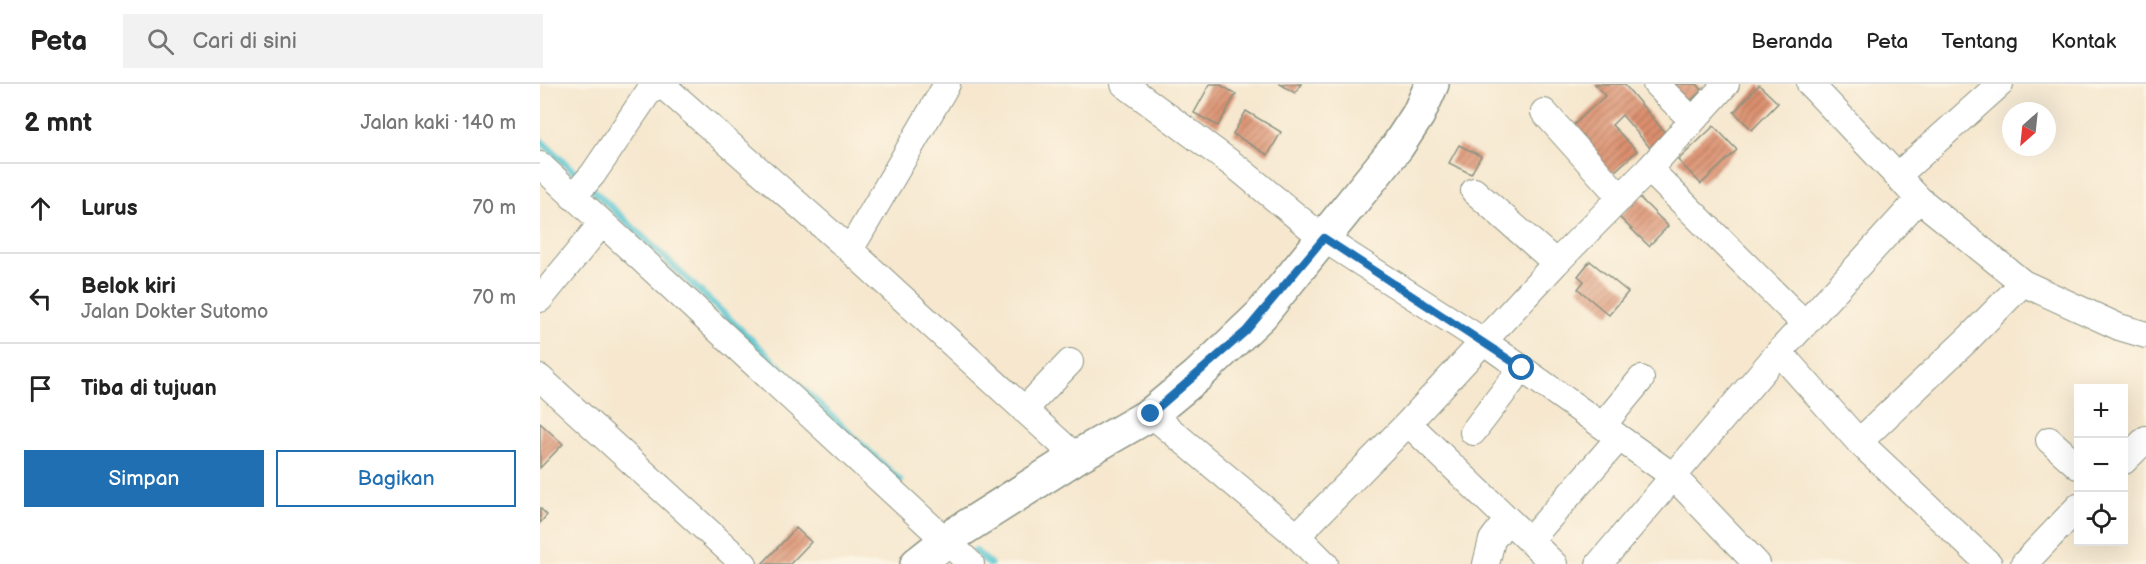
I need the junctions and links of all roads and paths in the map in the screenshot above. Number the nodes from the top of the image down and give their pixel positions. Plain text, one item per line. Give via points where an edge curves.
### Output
1 (654, 84) edge
2 (661, 84) edge
3 (947, 84) edge
4 (1124, 84) edge
5 (1432, 84) edge
6 (1656, 84) edge
7 (1726, 84) edge
8 (1810, 84) edge
9 (2000, 84) edge
10 (1544, 112) dead end
11 (1691, 119) junction
12 (540, 165) edge
13 (1649, 169) junction
14 (1897, 176) junction
15 (583, 186) junction
16 (1474, 191) dead end
17 (1621, 198) junction
18 (1919, 198) junction
19 (602, 222) junction
20 (1324, 238) junction
21 (850, 250) junction
22 (1556, 263) junction
23 (2023, 282) junction
24 (540, 299) edge
25 (1805, 324) junction
26 (2146, 335) edge
27 (1483, 341) junction
28 (1779, 352) junction
29 (1070, 362) dead end
30 (1522, 368) junction
31 (540, 378) edge
32 (1641, 379) dead end
33 (1024, 410) junction
34 (1151, 414) junction
35 (1408, 423) junction
36 (1611, 431) junction
37 (1473, 432) dead end
38 (2146, 439) edge
39 (2049, 440) dead end
40 (1859, 442) junction
41 (1076, 457) junction
42 (2128, 457) edge
43 (2074, 462) edge
44 (1672, 476) junction
45 (2074, 512) edge
46 (1507, 520) junction
47 (1297, 536) junction
48 (1530, 540) junction
49 (947, 541) junction
50 (744, 564) edge
51 (917, 564) edge
52 (971, 564) edge
53 (1325, 564) edge
54 (1486, 564) edge
55 (1554, 564) edge
56 (1599, 564) edge
57 (1757, 564) edge
58 (1989, 564) edge
59 (2024, 564) edge

1 - 15 street
2 - 21 street
3 - 21 street
4 - 20 street
5 - 20 main road via 1397,147
6 - 11 street
7 - 11 street
8 - 14 street
9 - 14 street
10 - 17 street
11 - 13 street
12 - 15 street
13 - 17 street
13 - 25 street
14 - 18 street
15 - 19 street
16 - 22 street
17 - 22 street
18 - 23 street
18 - 25 street
19 - 24 street
19 - 49 street
20 - 27 street
20 - 34 main road via 1246,331
21 - 33 street
22 - 27 street
23 - 26 street via 2119,327
23 - 40 street
25 - 28 street
27 - 30 street
27 - 35 street
28 - 40 street
28 - 44 street
29 - 33 street
30 - 36 street
30 - 37 street
31 - 50 street
32 - 36 street
33 - 41 street
34 - 41 main road
34 - 47 street
35 - 46 street
35 - 47 street
36 - 44 street
36 - 48 street
38 - 42 street
39 - 43 street
40 - 58 street
41 - 49 main road
44 - 56 street
44 - 57 street
45 - 59 street
46 - 48 street
46 - 54 street via 1492,540
47 - 53 street
48 - 55 street
49 - 51 main road
49 - 52 street

